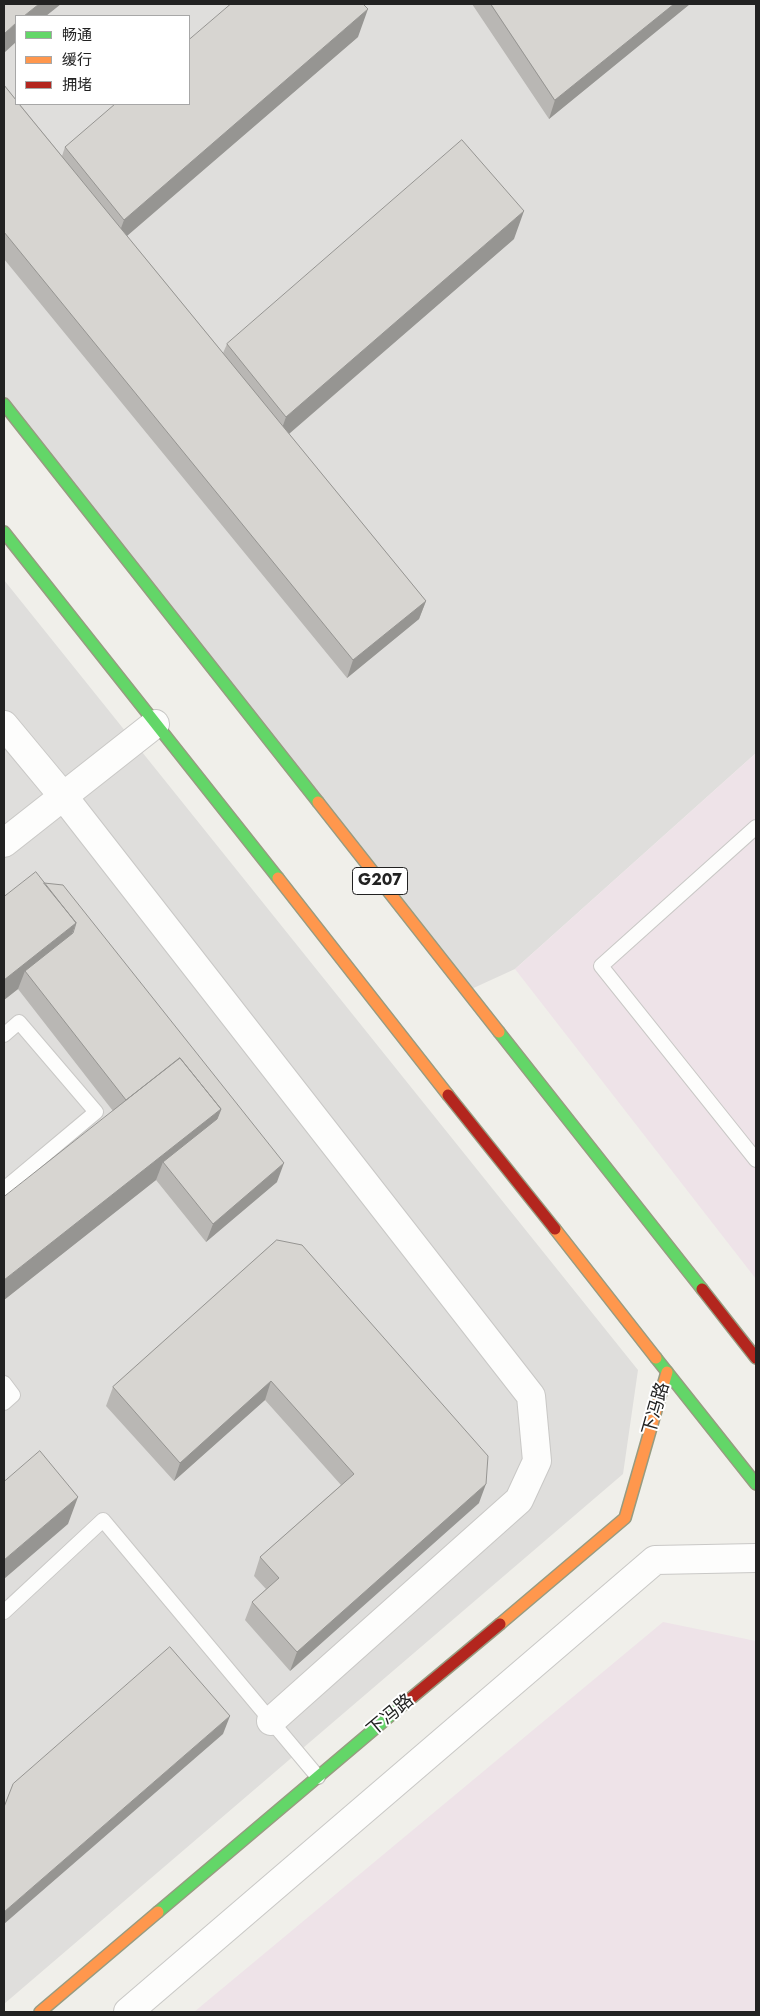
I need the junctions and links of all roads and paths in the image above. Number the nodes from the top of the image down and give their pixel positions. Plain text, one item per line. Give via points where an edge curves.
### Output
1 (4, 404) edge
2 (4, 532) edge
3 (155, 724) junction
4 (4, 725) edge
5 (63, 796) junction
6 (756, 827) edge
7 (4, 843) edge
8 (4, 1034) edge
9 (756, 1160) edge
10 (4, 1189) edge
11 (756, 1358) edge
12 (668, 1372) junction
13 (4, 1383) edge
14 (4, 1403) edge
15 (756, 1484) edge
16 (756, 1558) edge
17 (4, 1612) edge
18 (271, 1721) junction
19 (318, 1777) junction
20 (40, 2012) edge
21 (128, 2012) edge

1 - 11 main road, G207
2 - 3 main road
3 - 5 street
3 - 12 main road
4 - 5 street
5 - 7 street
5 - 18 street via 531,1396 537,1461 520,1500
6 - 9 lane via 601,966
8 - 10 lane via 20,1022 96,1112
12 - 15 main road
12 - 19 main road, 下冯路 via 625,1518
13 - 14 lane via 13,1395
16 - 21 street via 656,1560
17 - 18 lane via 103,1520
18 - 19 lane
19 - 20 main road, 下冯路

